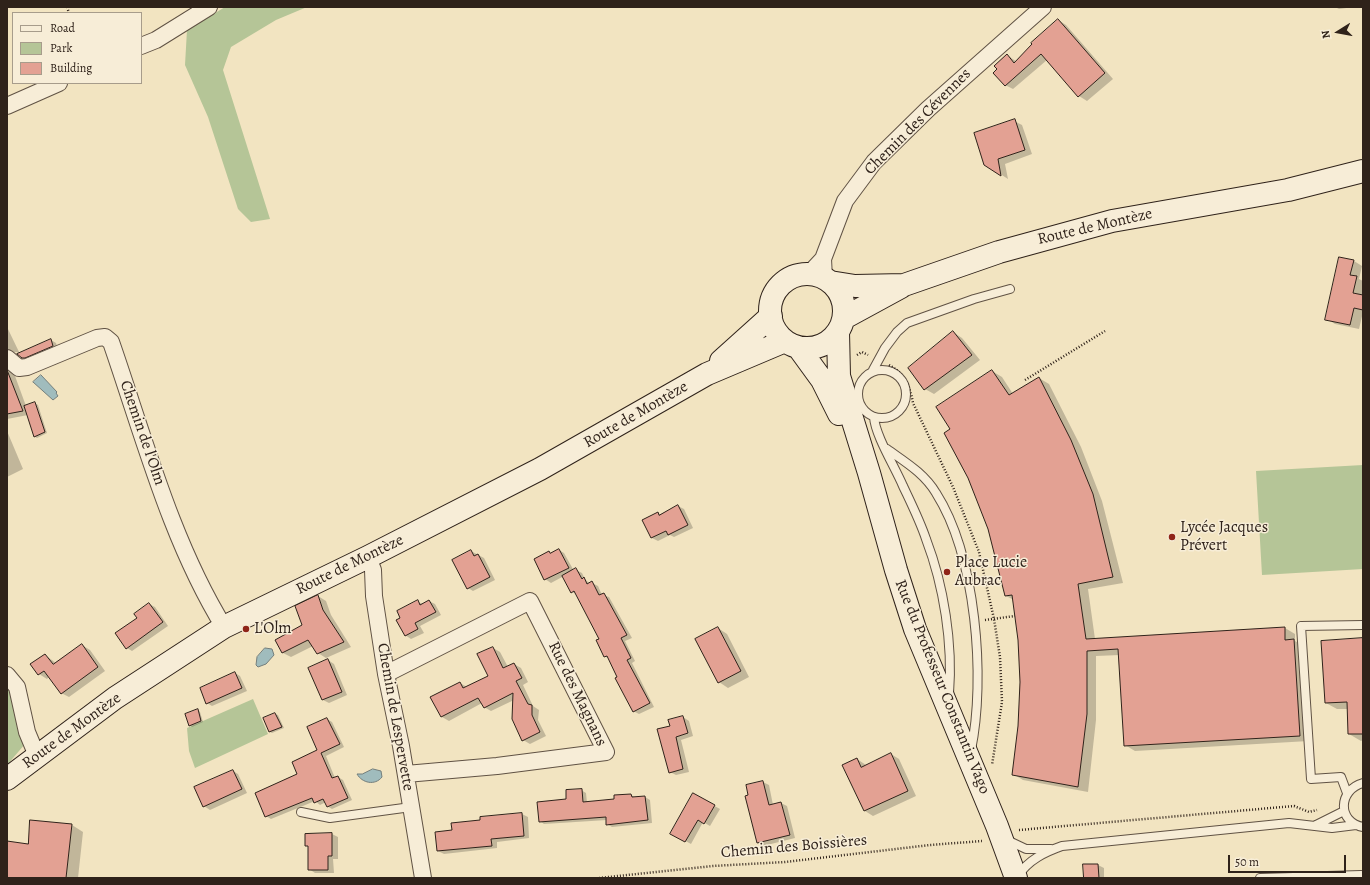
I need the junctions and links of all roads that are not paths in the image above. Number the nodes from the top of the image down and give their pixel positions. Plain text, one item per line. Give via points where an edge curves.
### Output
1 (209, 7) edge
2 (1039, 9) edge
3 (142, 46) edge
4 (57, 84) edge
5 (7, 106) edge
6 (1363, 171) edge
7 (821, 273) junction
8 (904, 285) junction
9 (1010, 289) dead end
10 (770, 316) junction
11 (841, 325) junction
12 (791, 344) junction
13 (7, 358) edge
14 (873, 370) junction
15 (707, 374) junction
16 (839, 376) junction
17 (857, 392) junction
18 (874, 417) junction
19 (887, 449) junction
20 (368, 557) junction
21 (1363, 625) edge
22 (224, 627) junction
23 (386, 674) junction
24 (7, 675) edge
25 (947, 707) junction
26 (37, 756) junction
27 (969, 758) junction
28 (406, 774) junction
29 (7, 779) edge
30 (1363, 784) edge
31 (1347, 794) junction
32 (411, 807) junction
33 (1344, 811) junction
34 (301, 812) dead end
35 (1316, 826) junction
36 (1359, 826) edge
37 (1003, 836) junction
38 (1054, 849) junction
39 (1362, 875) edge
40 (423, 878) edge
41 (1002, 878) edge
42 (1016, 878) edge
43 (1260, 878) edge

1 - 3 street via 156,40
2 - 7 street, Chemin des Cévennes via 874,162 845,201
4 - 5 street
6 - 8 street, Route de Montèze via 1288,190 1112,221 998,252
7 - 8 street, Route de Montèze via 856,286
7 - 10 street via 796,276 784,282 776,291 771,303
7 - 11 street via 842,298 844,308
8 - 11 street
9 - 14 lane via 907,323 897,332
10 - 12 street via 773,326
10 - 15 street, Route de Montèze
11 - 12 street via 831,340 821,346 810,348
11 - 16 street, Rue du Professeur Constantin Vago
12 - 15 street, Route de Montèze
12 - 37 street, Rue du Professeur Constantin Vago via 822,380 836,406 846,432 901,631 964,774
13 - 22 street, Chemin de l'Olm via 19,368 27,368 97,338 105,337 111,342 172,518 200,582
14 - 17 lane via 862,379
14 - 18 lane via 890,371 900,378 906,389 903,405 897,412 890,416
15 - 20 street, Route de Montèze via 540,469
16 - 17 lane
16 - 25 street, Rue du Professeur Constantin Vago via 915,629
17 - 18 lane via 861,407
18 - 19 lane via 874,427
19 - 25 lane via 926,539 940,587 949,659
19 - 27 lane via 919,472 936,492 955,533 964,566 974,621 978,680 975,732
20 - 22 street, Route de Montèze
20 - 23 street, Chemin de Lespervette via 373,570 374,596
21 - 31 lane via 1301,626 1312,779 1341,777
22 - 26 street, Route de Montèze via 115,698
23 - 28 street, Chemin de Lespervette
23 - 28 street, Rue des Magnans via 530,601 606,752
24 - 26 street via 17,687 27,732
25 - 27 street, Rue du Professeur Constantin Vago
26 - 29 street, Route de Montèze
27 - 37 street, Rue du Professeur Constantin Vago
28 - 32 street, Chemin de Lespervette
30 - 31 lane via 1351,788
31 - 33 lane via 1343,805
32 - 34 lane via 330,818
32 - 40 street, Chemin de Lespervette
33 - 35 lane
33 - 36 lane via 1351,822
35 - 36 lane
35 - 38 lane via 1289,823 1062,846
37 - 38 lane via 1026,849
37 - 41 street, Rue du Professeur Constantin Vago
37 - 42 street, Rue du Professeur Constantin Vago
38 - 42 lane via 1037,857 1023,868
39 - 43 lane

